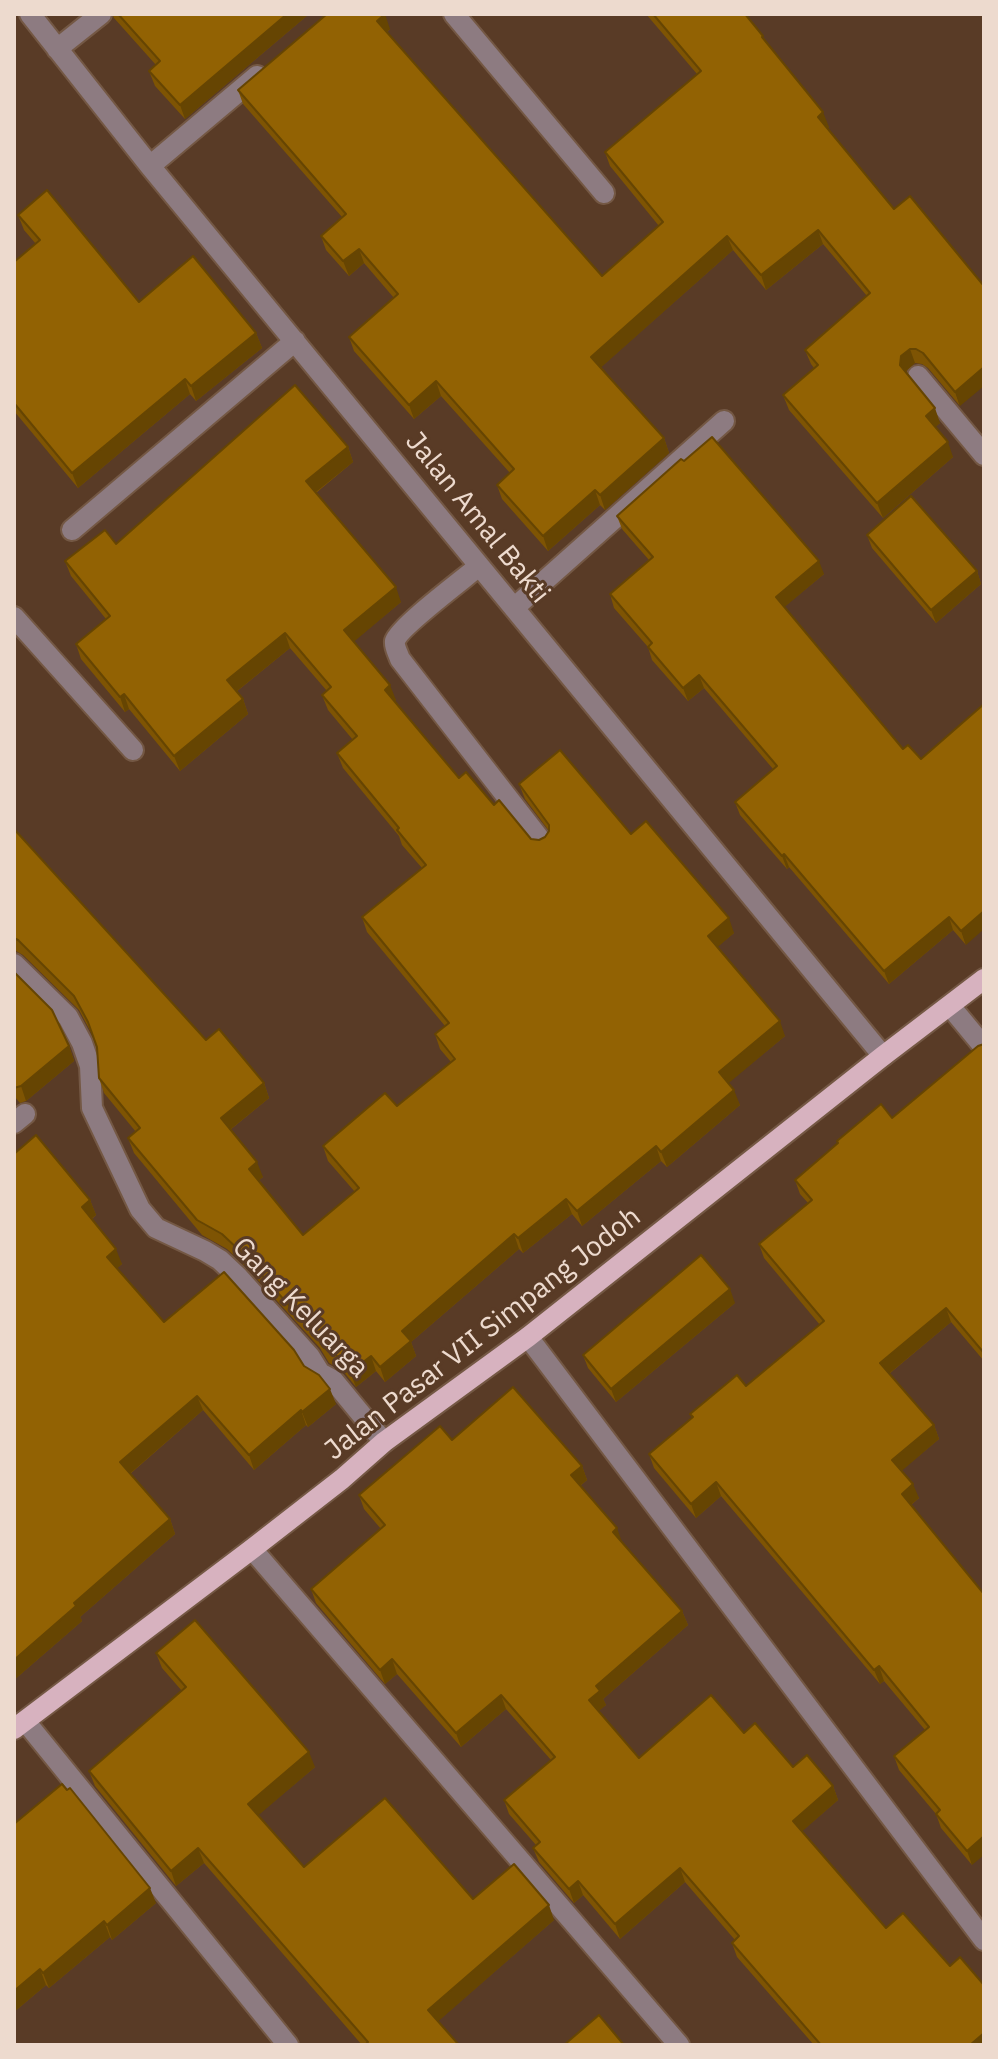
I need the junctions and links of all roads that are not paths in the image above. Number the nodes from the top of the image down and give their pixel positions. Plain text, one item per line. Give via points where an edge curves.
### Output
1 (30, 14) edge
2 (101, 14) edge
3 (454, 14) edge
4 (57, 49) junction
5 (270, 65) edge
6 (150, 166) junction
7 (604, 193) dead end
8 (295, 341) junction
9 (918, 376) edge
10 (724, 421) dead end
11 (984, 455) edge
12 (72, 530) dead end
13 (479, 566) junction
14 (514, 608) junction
15 (14, 617) edge
16 (133, 750) dead end
17 (542, 842) edge
18 (14, 964) edge
19 (984, 979) edge
20 (950, 1006) junction
21 (984, 1047) edge
22 (883, 1056) junction
23 (528, 1337) junction
24 (384, 1442) junction
25 (252, 1549) junction
26 (20, 1725) edge
27 (984, 1940) edge
28 (288, 2045) edge
29 (679, 2045) edge

1 - 4 street, Jalan Amal Bakti
2 - 4 street
3 - 7 street
4 - 6 street, Jalan Amal Bakti
5 - 6 street
6 - 8 street, Jalan Amal Bakti
8 - 12 street
8 - 13 street, Jalan Amal Bakti
9 - 11 street
10 - 14 street
13 - 14 street, Jalan Amal Bakti
13 - 17 street via 407,626 395,646
14 - 22 street, Jalan Amal Bakti
15 - 16 street
18 - 24 street, Gang Keluarga via 68,1017 82,1043 90,1066 92,1108 140,1209 156,1228 228,1268
19 - 20 main road, Jalan Pasar VII Simpang Jodoh
20 - 21 street
20 - 22 main road, Jalan Pasar VII Simpang Jodoh
22 - 23 main road, Jalan Pasar VII Simpang Jodoh
23 - 24 main road, Jalan Pasar VII Simpang Jodoh
23 - 27 street
24 - 25 main road, Jalan Pasar VII Simpang Jodoh
25 - 26 main road, Jalan Pasar VII Simpang Jodoh
25 - 29 street
26 - 28 street

